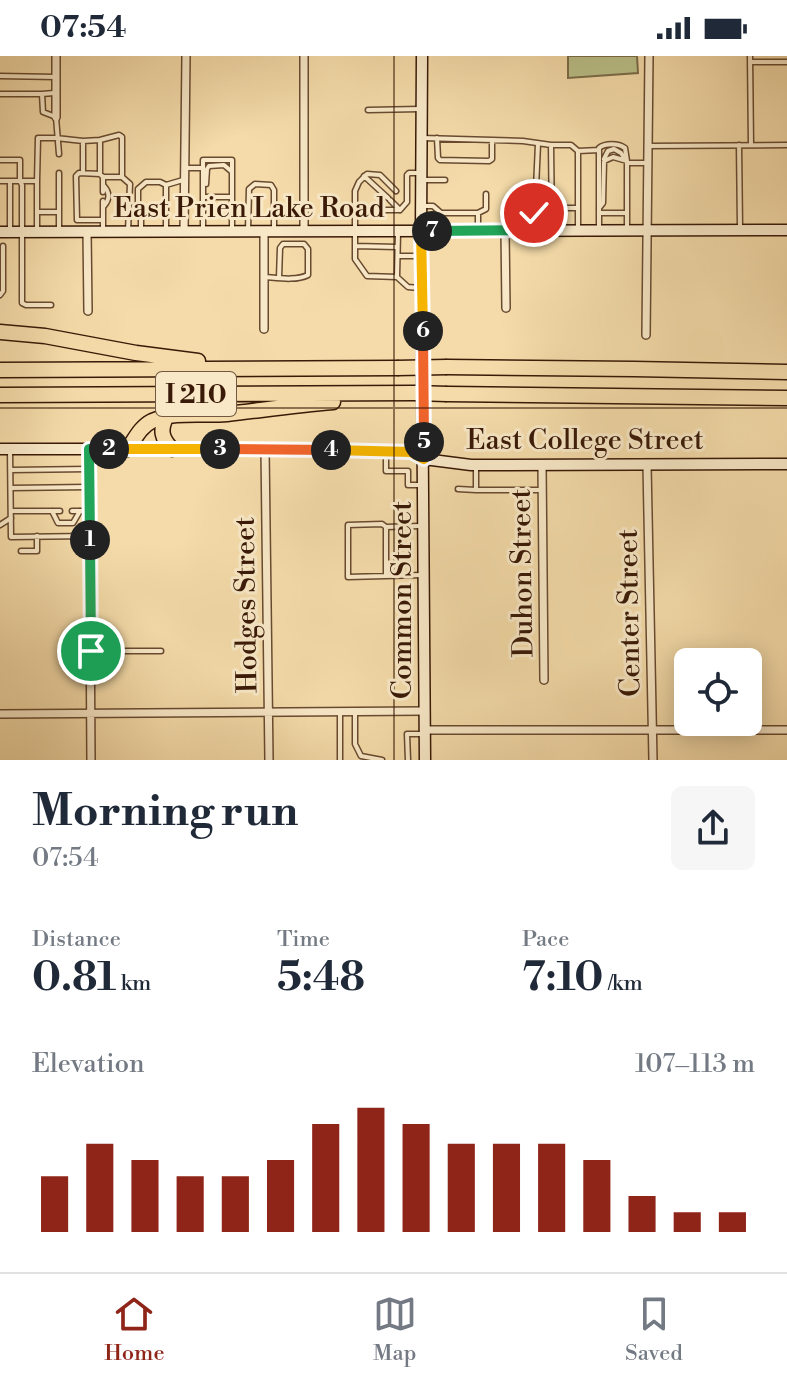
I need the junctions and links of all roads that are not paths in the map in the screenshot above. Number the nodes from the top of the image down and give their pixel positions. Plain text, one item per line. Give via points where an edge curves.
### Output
1 (56, 56) edge
2 (186, 56) edge
3 (304, 56) edge
4 (422, 56) edge
5 (649, 56) edge
6 (750, 59) edge
7 (787, 62) edge
8 (0, 76) edge
9 (56, 77) junction
10 (56, 93) junction
11 (0, 94) edge
12 (42, 94) junction
13 (422, 109) junction
14 (368, 110) dead end
15 (56, 117) junction
16 (56, 138) junction
17 (422, 138) junction
18 (437, 138) junction
19 (100, 140) junction
20 (492, 140) junction
21 (83, 141) junction
22 (538, 144) junction
23 (551, 145) junction
24 (739, 145) junction
25 (751, 145) junction
26 (787, 145) edge
27 (648, 146) junction
28 (599, 150) junction
29 (578, 151) junction
30 (59, 154) dead end
31 (0, 160) edge
32 (627, 162) junction
33 (648, 163) junction
34 (185, 168) junction
35 (203, 168) junction
36 (59, 173) dead end
37 (83, 173) junction
38 (232, 173) junction
39 (101, 176) junction
40 (364, 176) junction
41 (422, 176) junction
42 (122, 177) junction
43 (185, 180) junction
44 (445, 180) dead end
45 (0, 181) edge
46 (10, 181) junction
47 (20, 181) junction
48 (37, 181) junction
49 (103, 184) junction
50 (166, 185) junction
51 (536, 188) junction
52 (103, 192) dead end
53 (486, 194) dead end
54 (529, 195) dead end
55 (203, 196) junction
56 (232, 197) junction
57 (103, 201) dead end
58 (407, 202) junction
59 (422, 206) junction
60 (536, 206) junction
61 (552, 206) junction
62 (103, 208) junction
63 (529, 208) dead end
64 (559, 208) dead end
65 (578, 208) junction
66 (355, 210) junction
67 (400, 210) junction
68 (599, 210) junction
69 (37, 212) junction
70 (59, 212) junction
71 (478, 213) junction
72 (627, 213) junction
73 (528, 217) junction
74 (103, 226) junction
75 (81, 227) junction
76 (505, 230) junction
77 (529, 230) junction
78 (552, 230) junction
79 (578, 230) junction
80 (599, 230) junction
81 (627, 230) junction
82 (648, 230) junction
83 (740, 230) junction
84 (787, 230) edge
85 (37, 231) junction
86 (59, 231) junction
87 (128, 231) junction
88 (141, 231) junction
89 (166, 231) junction
90 (184, 231) junction
91 (203, 231) junction
92 (232, 231) junction
93 (248, 231) junction
94 (269, 231) junction
95 (356, 231) junction
96 (397, 231) junction
97 (421, 231) junction
98 (478, 231) junction
99 (11, 232) edge
100 (304, 232) junction
101 (289, 237) junction
102 (0, 246) edge
103 (355, 246) junction
104 (398, 247) junction
105 (398, 256) junction
106 (422, 256) junction
107 (264, 277) junction
108 (397, 277) junction
109 (279, 278) junction
110 (422, 288) junction
111 (0, 295) edge
112 (51, 305) dead end
113 (506, 308) dead end
114 (88, 311) dead end
115 (264, 329) dead end
116 (0, 332) edge
117 (646, 335) dead end
118 (282, 369) junction
119 (0, 370) edge
120 (787, 372) edge
121 (395, 393) junction
122 (0, 395) edge
123 (787, 398) edge
124 (167, 416) junction
125 (5, 449) edge
126 (89, 449) junction
127 (128, 449) junction
128 (172, 449) junction
129 (265, 449) junction
130 (386, 451) junction
131 (424, 459) junction
132 (787, 464) edge
133 (477, 465) junction
134 (542, 465) junction
135 (647, 465) junction
136 (89, 469) junction
137 (11, 470) junction
138 (424, 485) junction
139 (90, 487) junction
140 (11, 488) junction
141 (458, 489) dead end
142 (476, 490) junction
143 (542, 490) junction
144 (11, 511) junction
145 (52, 511) junction
146 (60, 511) dead end
147 (72, 511) dead end
148 (80, 511) junction
149 (90, 511) junction
150 (11, 518) junction
151 (0, 525) edge
152 (424, 526) junction
153 (386, 527) junction
154 (37, 536) junction
155 (90, 536) junction
156 (21, 551) dead end
157 (386, 574) junction
158 (425, 575) junction
159 (91, 651) junction
160 (161, 651) dead end
161 (544, 680) dead end
162 (355, 711) junction
163 (425, 711) junction
164 (268, 712) junction
165 (340, 712) junction
166 (0, 714) edge
167 (91, 714) junction
168 (653, 729) junction
169 (787, 730) edge
170 (425, 732) junction
171 (91, 760) edge
172 (269, 760) edge
173 (340, 760) edge
174 (382, 760) edge
175 (408, 760) edge
176 (425, 760) edge
177 (653, 760) edge

1 - 9 street
2 - 34 street
3 - 100 street
4 - 13 street, Common Street
5 - 27 street
6 - 7 lane
6 - 25 lane
8 - 9 lane
9 - 10 street
10 - 12 lane
10 - 15 street
11 - 12 lane
12 - 15 lane via 43,112
13 - 14 lane
13 - 17 street, Common Street
15 - 16 lane
16 - 21 lane
16 - 30 lane
16 - 48 lane via 38,138
17 - 18 lane
17 - 41 street, Common Street
18 - 20 lane
18 - 20 lane via 440,160 489,161
19 - 21 lane
19 - 39 lane
19 - 42 lane via 122,137
20 - 22 lane
21 - 37 lane
22 - 23 lane
22 - 51 lane
23 - 29 lane via 571,145
23 - 61 lane
24 - 25 lane
24 - 27 lane
24 - 83 lane
25 - 26 lane
27 - 33 street
28 - 29 lane
28 - 32 lane via 620,145
28 - 68 lane
29 - 65 lane
31 - 47 lane via 20,160
32 - 33 lane
32 - 68 lane via 613,157 604,161
32 - 72 lane
33 - 82 street
34 - 35 lane
34 - 43 street
35 - 38 lane via 203,160 232,160
35 - 55 lane
36 - 70 lane
37 - 39 lane
37 - 75 lane via 76,176
38 - 55 lane via 213,164 207,169
38 - 56 lane
39 - 42 lane
39 - 49 lane
40 - 58 lane via 380,175
40 - 66 lane via 355,191
40 - 67 lane
41 - 44 lane
41 - 58 lane via 407,175
41 - 59 street, Common Street
42 - 87 lane via 130,184
43 - 50 lane
43 - 90 street
45 - 46 lane
46 - 47 lane
46 - 99 lane
47 - 48 lane
47 - 99 lane
48 - 69 lane
49 - 52 lane
49 - 62 lane via 108,201
50 - 88 lane via 146,182 138,189
50 - 89 lane
51 - 54 lane
51 - 60 lane
53 - 71 lane via 486,209
55 - 56 lane
55 - 91 lane
56 - 92 lane
57 - 62 lane
58 - 67 lane
59 - 71 lane via 441,213
59 - 97 street, Common Street
60 - 61 lane
60 - 73 lane
61 - 78 lane
62 - 74 lane
63 - 73 lane
64 - 65 lane
65 - 79 lane
66 - 67 lane
66 - 95 lane
68 - 72 lane
68 - 80 lane
69 - 70 lane
69 - 85 lane
70 - 86 lane
71 - 98 lane
72 - 81 lane
73 - 77 lane
74 - 75 street, East Prien Lake Road
74 - 87 street, East Prien Lake Road
75 - 86 street, East Prien Lake Road
75 - 114 street
76 - 77 street, East Prien Lake Road
76 - 98 street, East Prien Lake Road
76 - 113 street
77 - 78 street, East Prien Lake Road
78 - 79 street, East Prien Lake Road
79 - 80 street, East Prien Lake Road
80 - 81 street, East Prien Lake Road
81 - 82 street, East Prien Lake Road
82 - 83 street, East Prien Lake Road
82 - 117 street
83 - 84 street, East Prien Lake Road
85 - 86 street, East Prien Lake Road
85 - 99 street, East Prien Lake Road
87 - 88 street, East Prien Lake Road
88 - 89 street, East Prien Lake Road
89 - 90 street, East Prien Lake Road
90 - 91 street, East Prien Lake Road
91 - 92 street, East Prien Lake Road
92 - 93 street, East Prien Lake Road
93 - 94 street, East Prien Lake Road
93 - 94 lane via 249,189 264,184 274,190
94 - 101 street, East Prien Lake Road
94 - 107 street
95 - 96 street, East Prien Lake Road
95 - 100 street, East Prien Lake Road
95 - 103 lane
96 - 97 street, East Prien Lake Road
96 - 104 lane
97 - 98 street, East Prien Lake Road
97 - 106 street, Common Street
99 - 112 lane via 22,303
100 - 101 street, East Prien Lake Road
101 - 109 lane via 280,248
101 - 109 lane via 308,249 308,275
102 - 111 lane
103 - 104 lane
103 - 108 lane via 355,259 367,276
104 - 105 lane
105 - 106 lane
105 - 108 lane
106 - 110 street, Common Street
107 - 109 lane
107 - 115 street
108 - 110 lane via 408,287
110 - 131 street, Common Street
116 - 118 highway via 173,359
118 - 119 highway, I 210
118 - 120 highway, I 210, bridge
121 - 122 highway, I 210
121 - 123 highway, I 210, bridge
121 - 124 highway
124 - 127 highway via 145,426
124 - 128 highway via 162,434
125 - 126 street, East College Street
125 - 137 lane
126 - 127 street, East College Street
126 - 136 street
127 - 128 street, East College Street
128 - 129 street, East College Street
129 - 130 street, East College Street
129 - 164 street, Hodges Street
130 - 131 street, East College Street via 411,452
130 - 138 lane via 386,471 408,471 408,485
131 - 133 street, East College Street
131 - 138 street, Common Street
132 - 135 street, East College Street
133 - 134 street, East College Street
133 - 142 lane
134 - 135 street, East College Street
134 - 143 street, Duhon Street
135 - 168 street, Center Street
136 - 137 lane
136 - 139 street
137 - 140 lane
138 - 152 street, Common Street
139 - 140 lane
139 - 149 street
140 - 144 lane
141 - 142 lane
142 - 143 lane
143 - 161 street, Duhon Street
144 - 145 lane
144 - 150 lane
145 - 146 lane
145 - 148 lane via 58,523 73,523
147 - 148 lane
148 - 149 lane
149 - 155 street
150 - 151 lane
150 - 154 lane via 11,537
152 - 153 lane
152 - 158 street, Common Street
153 - 157 lane
153 - 157 lane via 348,525 348,577
154 - 155 lane
154 - 156 lane via 37,551
155 - 159 street
157 - 158 lane
158 - 163 street, Common Street
159 - 160 lane
159 - 167 street
162 - 163 street
162 - 165 street
162 - 174 lane via 355,744 361,756
163 - 170 street, Common Street
164 - 165 street
164 - 167 street
164 - 172 street, Hodges Street
165 - 173 lane
166 - 167 street
167 - 171 street
168 - 169 street
168 - 170 street
168 - 177 street, Center Street
170 - 175 lane via 407,734
170 - 176 street, Common Street

